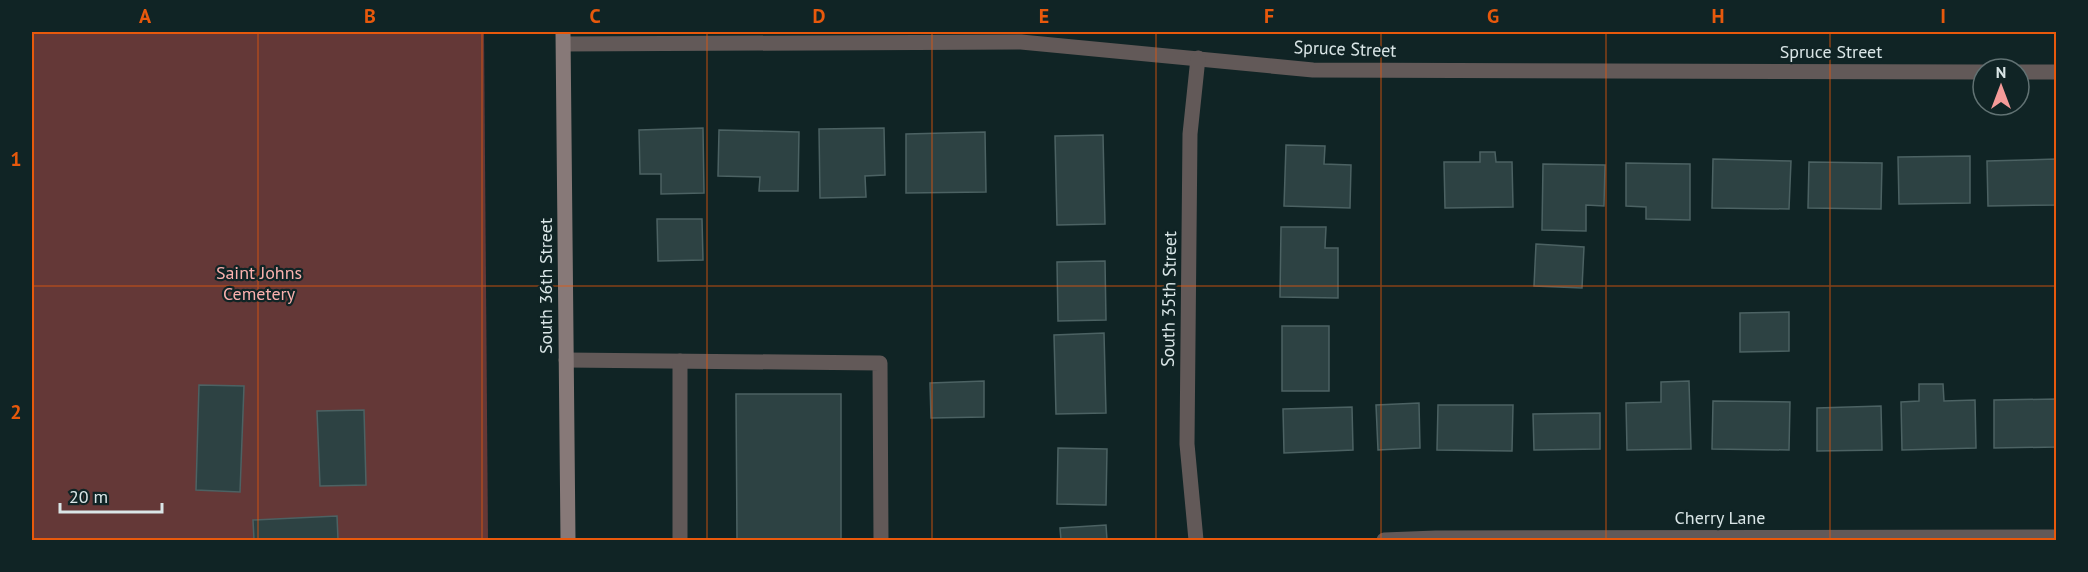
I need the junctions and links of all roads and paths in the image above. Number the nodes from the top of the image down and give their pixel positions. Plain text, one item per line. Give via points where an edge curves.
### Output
1 (563, 38) edge
2 (1198, 58) junction
3 (1971, 72) edge
4 (2031, 72) edge
5 (2056, 72) edge
6 (566, 360) junction
7 (680, 361) junction
8 (2056, 537) edge
9 (568, 540) edge
10 (680, 540) edge
11 (881, 540) edge
12 (1196, 540) edge
13 (1384, 540) edge

1 - 2 street, Spruce Street via 1021,42
1 - 6 main road, South 36th Street
2 - 3 street, Spruce Street via 1313,70
2 - 12 street, South 35th Street via 1191,134 1187,444
4 - 5 street
6 - 7 street
6 - 9 main road, South 36th Street
7 - 10 street
7 - 11 street via 880,363
8 - 13 street, Cherry Lane

